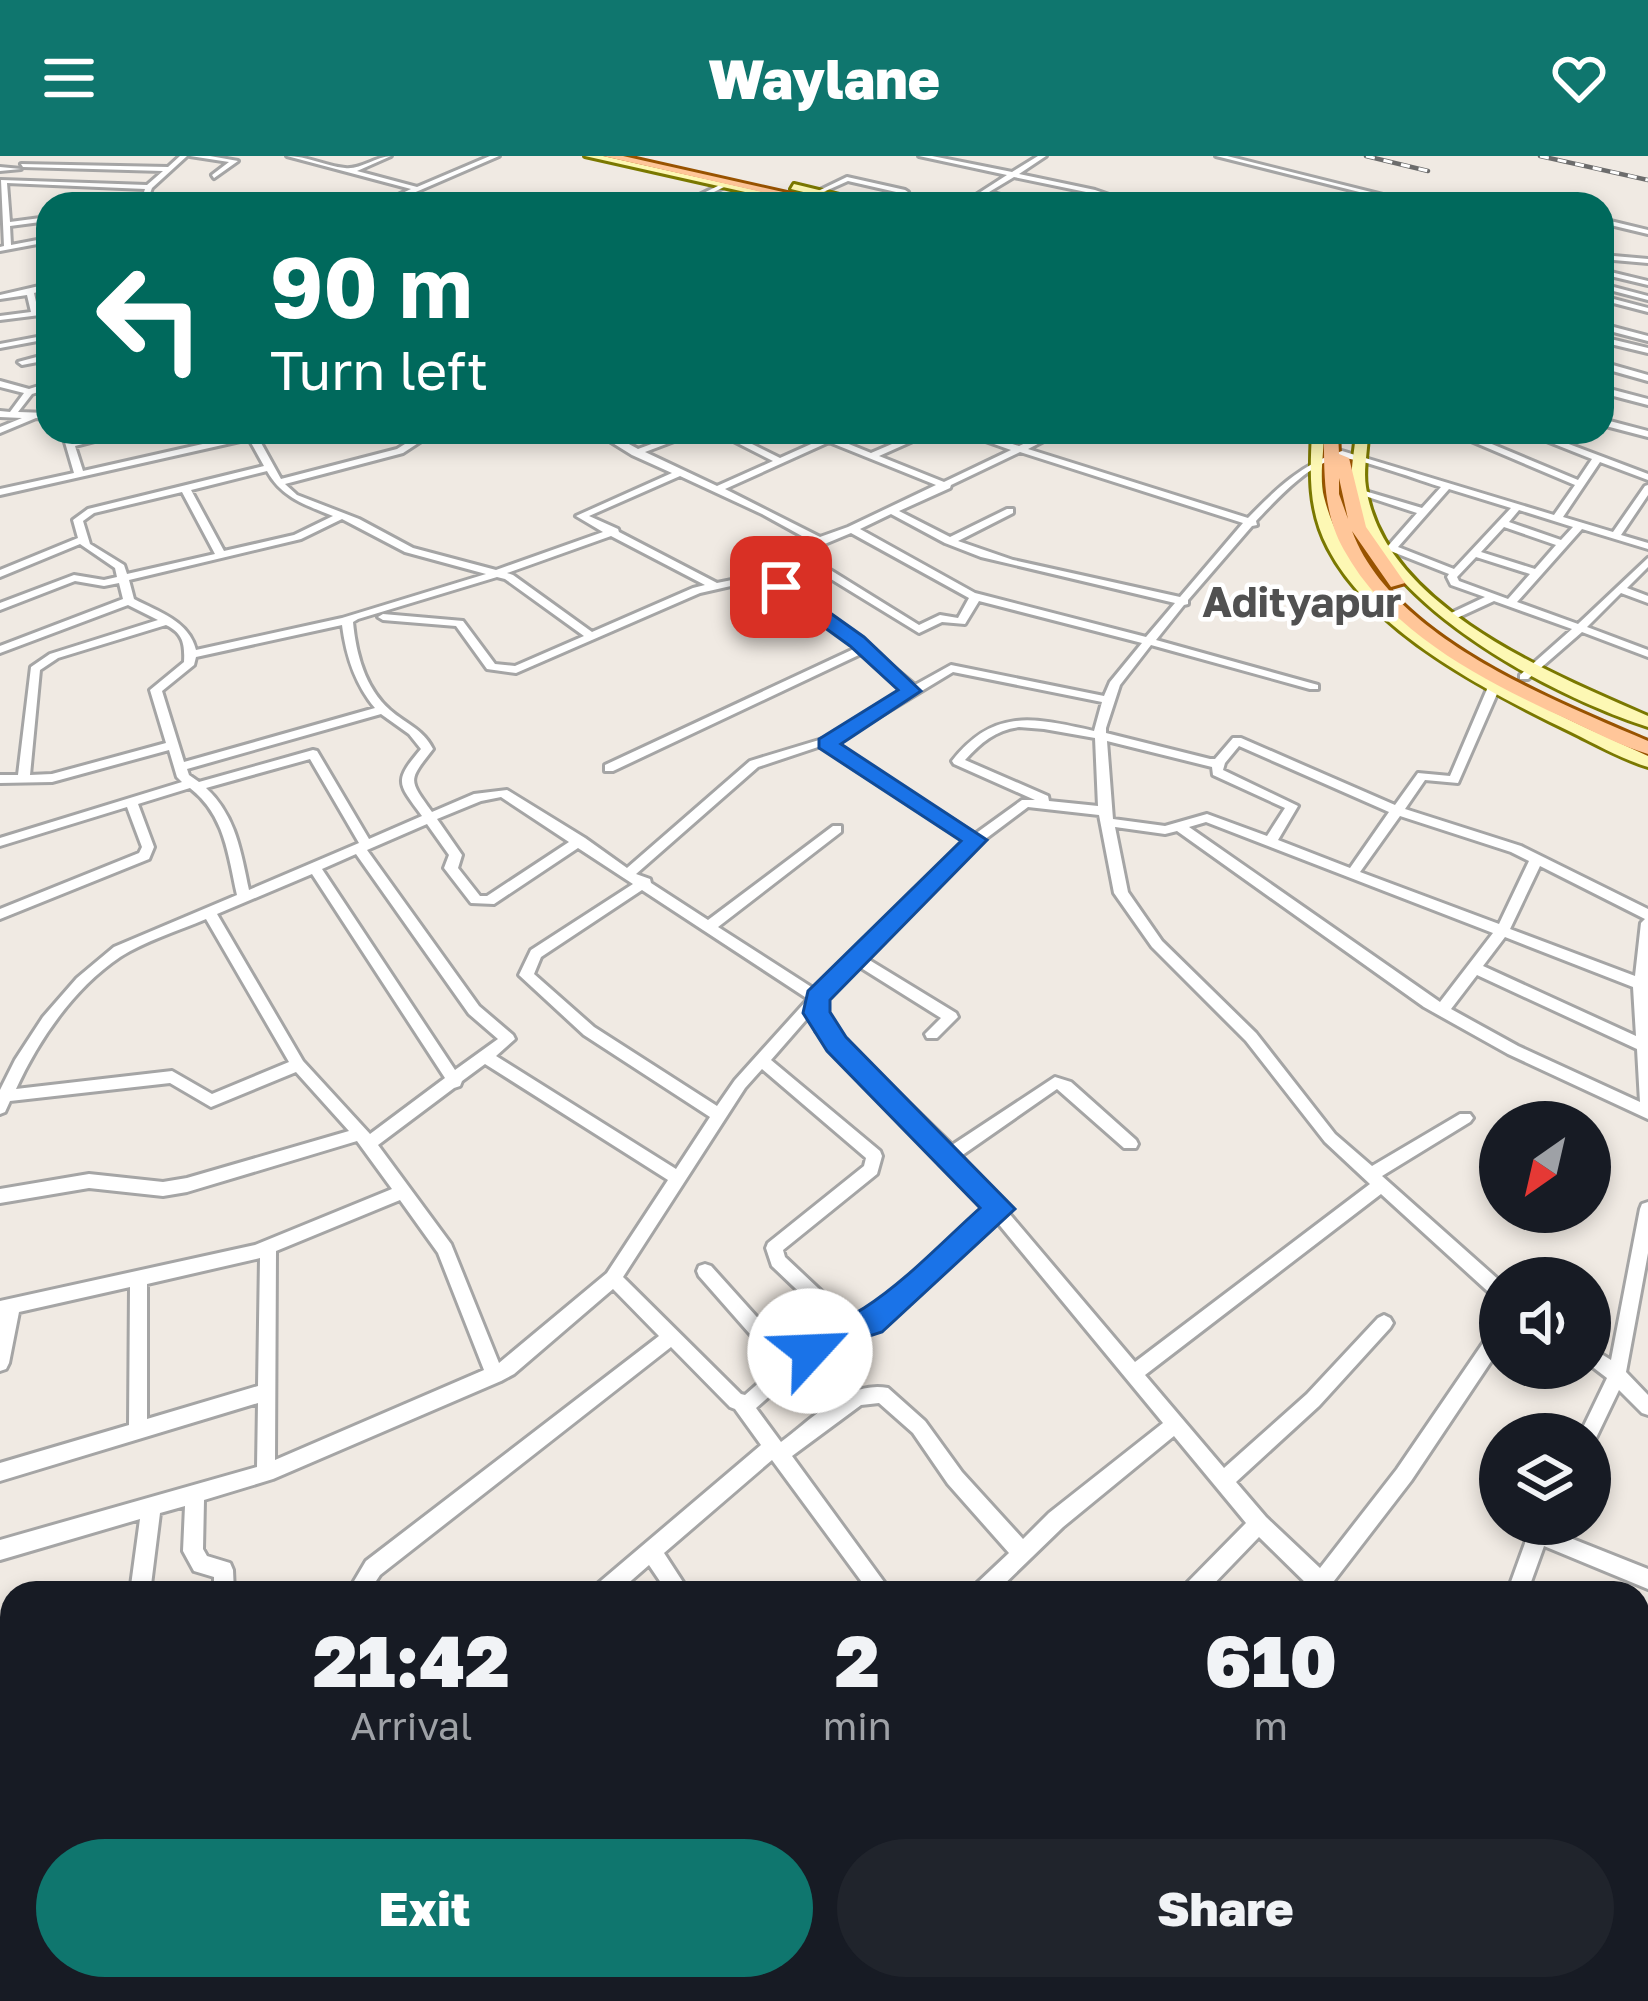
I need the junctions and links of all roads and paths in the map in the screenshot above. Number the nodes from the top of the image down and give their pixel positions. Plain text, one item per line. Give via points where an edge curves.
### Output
1 (34, 156) edge
2 (189, 156) edge
3 (290, 156) edge
4 (388, 156) edge
5 (496, 156) edge
6 (590, 156) edge
7 (608, 156) edge
8 (652, 156) edge
9 (922, 156) edge
10 (1043, 156) edge
11 (1219, 156) edge
12 (628, 159) edge
13 (21, 167) junction
14 (0, 169) edge
15 (170, 169) junction
16 (350, 172) junction
17 (1014, 175) junction
18 (214, 176) dead end
19 (1, 181) edge
20 (43, 184) junction
21 (91, 185) junction
22 (724, 185) junction
23 (149, 187) junction
24 (418, 189) junction
25 (45, 192) edge
26 (92, 192) edge
27 (147, 192) edge
28 (411, 192) edge
29 (709, 192) edge
30 (756, 192) edge
31 (776, 192) edge
32 (789, 192) edge
33 (814, 192) edge
34 (820, 192) edge
35 (905, 192) dead end
36 (988, 192) edge
37 (1081, 192) edge
38 (1367, 192) edge
39 (2, 218) edge
40 (36, 219) edge
41 (1614, 223) edge
42 (1622, 225) junction
43 (1614, 230) edge
44 (1648, 232) edge
45 (36, 242) edge
46 (4, 248) edge
47 (1614, 258) edge
48 (1648, 261) edge
49 (1614, 275) edge
50 (1630, 279) junction
51 (1648, 284) edge
52 (1614, 289) edge
53 (36, 290) edge
54 (1617, 290) junction
55 (30, 292) junction
56 (1614, 292) edge
57 (0, 297) edge
58 (1648, 298) edge
59 (1614, 302) edge
60 (1648, 310) edge
61 (35, 314) joint
62 (0, 318) edge
63 (1614, 329) edge
64 (1648, 338) edge
65 (36, 339) edge
66 (1614, 342) edge
67 (1, 344) edge
68 (1648, 351) edge
69 (36, 359) edge
70 (22, 362) dead end
71 (1614, 368) edge
72 (1648, 378) edge
73 (0, 384) edge
74 (36, 390) edge
75 (29, 392) junction
76 (1614, 393) edge
77 (1648, 402) edge
78 (14, 412) junction
79 (0, 414) edge
80 (33, 416) joint
81 (1614, 425) edge
82 (0, 430) edge
83 (1648, 434) edge
84 (71, 444) edge
85 (209, 444) edge
86 (256, 444) edge
87 (412, 444) edge
88 (620, 444) edge
89 (660, 444) edge
90 (745, 444) edge
91 (817, 444) edge
92 (844, 444) edge
93 (899, 444) edge
94 (994, 444) edge
95 (1033, 444) edge
96 (1326, 444) edge
97 (1332, 444) edge
98 (1340, 444) edge
99 (1349, 444) edge
100 (1484, 444) edge
101 (1560, 444) edge
102 (635, 453) junction
103 (1016, 453) junction
104 (874, 454) junction
105 (1334, 457) junction
106 (1598, 458) junction
107 (778, 460) junction
108 (269, 468) junction
109 (79, 475) junction
110 (677, 475) junction
111 (1648, 477) edge
112 (278, 483) junction
113 (1580, 484) junction
114 (947, 486) junction
115 (1448, 486) junction
116 (185, 488) junction
117 (1648, 488) edge
118 (716, 490) junction
119 (0, 492) edge
120 (1358, 492) junction
121 (1517, 507) junction
122 (892, 511) junction
123 (1010, 512) dead end
124 (1423, 512) junction
125 (342, 515) junction
126 (1557, 518) junction
127 (1253, 523) junction
128 (1502, 523) junction
129 (1580, 525) junction
130 (852, 529) junction
131 (614, 531) junction
132 (1615, 536) junction
133 (83, 539) junction
134 (819, 541) junction
135 (950, 542) junction
136 (1563, 544) junction
137 (1648, 546) edge
138 (795, 553) junction
139 (1474, 553) junction
140 (221, 556) junction
141 (1648, 561) edge
142 (496, 572) junction
143 (759, 572) junction
144 (1456, 572) junction
145 (1537, 573) junction
146 (0, 574) edge
147 (122, 579) junction
148 (1404, 584) junction
149 (713, 585) junction
150 (1620, 589) junction
151 (976, 596) junction
152 (1493, 597) junction
153 (1648, 599) edge
154 (129, 601) junction
155 (1184, 602) junction
156 (1510, 603) junction
157 (0, 608) edge
158 (1453, 616) junction
159 (347, 619) junction
160 (166, 621) junction
161 (1580, 628) junction
162 (592, 637) junction
163 (1149, 641) junction
164 (865, 648) junction
165 (0, 650) edge
166 (193, 654) junction
167 (1648, 654) edge
168 (1529, 673) junction
169 (1314, 687) dead end
170 (1494, 687) junction
171 (910, 693) junction
172 (1108, 700) junction
173 (383, 710) junction
174 (1648, 722) edge
175 (1648, 734) edge
176 (1101, 739) junction
177 (827, 740) junction
178 (172, 746) junction
179 (1648, 748) edge
180 (1219, 762) junction
181 (1648, 762) edge
182 (179, 767) junction
183 (609, 768) dead end
184 (24, 775) junction
185 (0, 779) edge
186 (197, 784) junction
187 (131, 802) junction
188 (1052, 802) junction
189 (1397, 811) junction
190 (1106, 816) junction
191 (429, 819) junction
192 (1179, 826) junction
193 (837, 829) dead end
194 (976, 840) junction
195 (580, 841) junction
196 (1271, 841) junction
197 (0, 842) edge
198 (363, 847) junction
199 (1536, 861) junction
200 (314, 867) junction
201 (630, 872) junction
202 (1354, 872) junction
203 (645, 882) junction
204 (244, 897) junction
205 (209, 912) junction
206 (0, 914) edge
207 (1648, 925) edge
208 (708, 927) junction
209 (1504, 930) junction
210 (856, 958) junction
211 (1474, 968) junction
212 (1644, 983) edge
213 (817, 998) junction
214 (1442, 1010) junction
215 (932, 1034) dead end
216 (1644, 1046) junction
217 (488, 1058) junction
218 (761, 1060) junction
219 (298, 1065) junction
220 (1647, 1077) edge
221 (454, 1082) junction
222 (4, 1090) edge
223 (1648, 1110) edge
224 (720, 1116) junction
225 (1465, 1118) dead end
226 (364, 1139) junction
227 (1130, 1144) dead end
228 (951, 1154) junction
229 (679, 1180) junction
230 (1376, 1180) junction
231 (404, 1191) junction
232 (0, 1196) edge
233 (1000, 1209) junction
234 (1647, 1222) edge
235 (268, 1248) junction
236 (705, 1271) dead end
237 (1479, 1273) edge
238 (614, 1278) junction
239 (139, 1280) junction
240 (1641, 1305) edge
241 (5, 1308) edge
242 (1384, 1323) dead end
243 (850, 1329) junction
244 (671, 1337) junction
245 (0, 1363) edge
246 (1479, 1364) edge
247 (791, 1368) junction
248 (1611, 1371) edge
249 (1134, 1373) junction
250 (495, 1375) junction
251 (1618, 1376) junction
252 (267, 1392) junction
253 (742, 1404) junction
254 (1648, 1407) edge
255 (1599, 1413) edge
256 (1175, 1424) junction
257 (138, 1430) junction
258 (776, 1451) junction
259 (0, 1472) edge
260 (266, 1473) junction
261 (1223, 1482) junction
262 (195, 1493) junction
263 (152, 1506) junction
264 (1259, 1524) junction
265 (1534, 1545) edge
266 (1575, 1545) edge
267 (0, 1550) edge
268 (651, 1551) junction
269 (1022, 1553) junction
270 (1648, 1579) edge
271 (142, 1581) edge
272 (223, 1581) edge
273 (365, 1581) edge
274 (616, 1581) edge
275 (672, 1581) edge
276 (873, 1581) edge
277 (993, 1581) edge
278 (1203, 1581) edge
279 (1319, 1581) edge
280 (1331, 1581) edge
281 (1521, 1581) edge

1 - 13 street
2 - 15 street
2 - 18 street via 235,161
3 - 16 street
4 - 16 street
5 - 24 street
6 - 12 street
7 - 12 main road
8 - 33 street
9 - 17 street
10 - 17 street
11 - 38 street
12 - 22 street
12 - 31 main road
12 - 32 main road
13 - 14 street
13 - 15 street
13 - 19 street
15 - 23 street
16 - 24 street
17 - 36 street
17 - 37 street
19 - 20 street
19 - 39 street
20 - 21 street
20 - 25 street
21 - 23 street
21 - 26 street
22 - 29 street
22 - 30 street
23 - 27 street
24 - 28 street
34 - 35 street via 847,179
39 - 40 street
39 - 46 street
41 - 42 street
42 - 43 street
42 - 44 street
45 - 46 street
47 - 48 street
49 - 50 street
50 - 51 street
50 - 54 street
52 - 54 street
53 - 55 street
54 - 56 street
54 - 58 street
55 - 57 street
55 - 61 street
59 - 60 street
61 - 62 street
63 - 64 street
65 - 67 street
66 - 68 street
69 - 70 street
71 - 72 street
73 - 75 street
74 - 75 street
75 - 78 street
76 - 77 street
78 - 79 street
78 - 80 street
80 - 82 street
81 - 83 street
84 - 109 street
85 - 109 street
86 - 108 street
87 - 112 street
88 - 102 street
89 - 102 street
90 - 107 street
91 - 107 street
92 - 104 street
93 - 104 street
94 - 103 street
95 - 103 street
96 - 105 street
97 - 105 main road
98 - 105 main road
99 - 105 street
100 - 113 street
101 - 106 street
102 - 110 street
103 - 114 street
103 - 127 street
104 - 114 street
105 - 115 street
105 - 120 street
105 - 127 street via 1277,490
105 - 148 main road via 1358,527
105 - 170 street via 1316,498 1332,550 1399,619
105 - 179 main road via 1338,527 1350,556 1411,617 1501,680
106 - 111 street
106 - 113 street
107 - 118 street
108 - 112 street
108 - 116 street
109 - 119 street
110 - 118 street
110 - 131 street via 581,516
112 - 125 street
113 - 126 street
114 - 122 street
115 - 121 street
115 - 124 street
116 - 133 street via 84,513
116 - 140 street
117 - 132 street
118 - 134 street
120 - 124 street
120 - 148 street via 1374,542
121 - 126 street
121 - 128 street
122 - 130 street
122 - 135 street
123 - 135 street
124 - 144 street via 1392,548
125 - 140 street via 313,532
125 - 142 street via 409,550
126 - 129 street
127 - 155 street
128 - 136 street
128 - 139 street
129 - 132 street
129 - 136 street
130 - 134 street
130 - 151 street
131 - 142 street
131 - 149 street
132 - 137 street
133 - 146 street
133 - 147 street via 116,563
134 - 138 street
135 - 155 street
136 - 145 street
138 - 143 street
138 - 151 street via 919,630 940,618 961,622
139 - 144 street
139 - 145 street
140 - 147 street
141 - 150 street
142 - 159 street
142 - 162 street
143 - 149 street
143 - 164 street
144 - 152 street via 1455,583
145 - 156 street
147 - 154 street
147 - 157 street via 98,584 79,577
148 - 158 street
148 - 168 main road via 1435,618
149 - 162 street
150 - 153 street
150 - 161 street
151 - 163 street
152 - 156 street
152 - 158 street
154 - 160 street
154 - 165 street
155 - 163 street
156 - 161 street
158 - 168 street
159 - 162 street via 459,623 502,671
159 - 166 street
159 - 173 street via 351,658
160 - 166 street via 187,635
160 - 184 street via 35,669
161 - 167 street
161 - 168 street
163 - 169 street
163 - 172 street
164 - 171 street
164 - 183 street
166 - 178 street via 156,686
168 - 174 street
168 - 175 main road
170 - 181 street
170 - 189 street via 1454,779 1421,776
171 - 172 street via 952,668
171 - 177 street
172 - 176 street
173 - 182 street
173 - 191 street via 423,739 427,749 406,778
176 - 180 street via 1120,736
176 - 188 street via 1016,723 960,757 964,766
176 - 190 street
177 - 194 street
177 - 201 street via 754,764
178 - 182 street
178 - 184 street via 46,779
180 - 189 street via 1240,742
180 - 196 street via 1216,772 1292,806
182 - 186 street
184 - 185 street
186 - 187 street
186 - 198 street via 313,754
186 - 204 street via 227,826
187 - 197 street
187 - 206 street via 144,856
188 - 190 street
188 - 194 street via 1014,807
189 - 199 street
189 - 202 street
190 - 192 street via 1155,830
190 - 230 street via 1121,893 1138,918
191 - 195 street via 496,792
191 - 195 street via 456,855 451,868 480,903
191 - 198 street
192 - 196 street via 1202,816
192 - 214 street
193 - 208 street
194 - 210 street
195 - 201 street
196 - 202 street
198 - 200 street
198 - 217 street via 474,1010 508,1039
199 - 207 street
199 - 209 street
200 - 204 street
200 - 221 street
201 - 203 street
202 - 209 street
203 - 208 street
203 - 224 street via 536,954 526,975 589,1031
204 - 205 street
205 - 219 street
205 - 222 street via 96,969
207 - 212 street
208 - 213 street
209 - 211 street
209 - 212 street
210 - 213 street
210 - 215 street via 951,1017
211 - 214 street
211 - 216 street
212 - 216 street
213 - 218 street
213 - 228 street via 821,1027
214 - 223 street
216 - 220 street
217 - 221 street
217 - 229 street
218 - 224 street
218 - 243 street via 874,1156 872,1169 774,1248
219 - 222 street via 211,1101 172,1077
219 - 226 street
220 - 223 street
221 - 226 street
224 - 229 street
225 - 230 street
226 - 231 street
226 - 232 street via 164,1189 89,1181
227 - 228 street via 1054,1083
228 - 233 street
229 - 238 street
230 - 237 street
230 - 249 street
231 - 235 street
231 - 250 street via 445,1249
233 - 243 street via 871,1322
233 - 249 street
234 - 240 street
235 - 239 street
235 - 252 street
236 - 247 street
238 - 244 street
238 - 250 street
239 - 241 street
239 - 257 street
240 - 251 street
241 - 245 street
242 - 261 street
243 - 247 street via 828,1334
244 - 253 street
244 - 273 street
246 - 280 street
247 - 253 street
248 - 251 street
249 - 256 street
250 - 260 street
251 - 254 street
251 - 255 street
252 - 257 street
252 - 260 street
253 - 258 street
256 - 261 street
256 - 269 street
257 - 259 street
258 - 268 street
258 - 269 street via 857,1397 882,1394 919,1426
258 - 276 street
260 - 262 street
261 - 264 street
262 - 263 street
262 - 272 street via 193,1551 201,1564 223,1570
263 - 267 street
263 - 271 street
264 - 278 street
264 - 279 street
265 - 281 street
266 - 270 street
268 - 274 street
268 - 275 street
269 - 277 street

